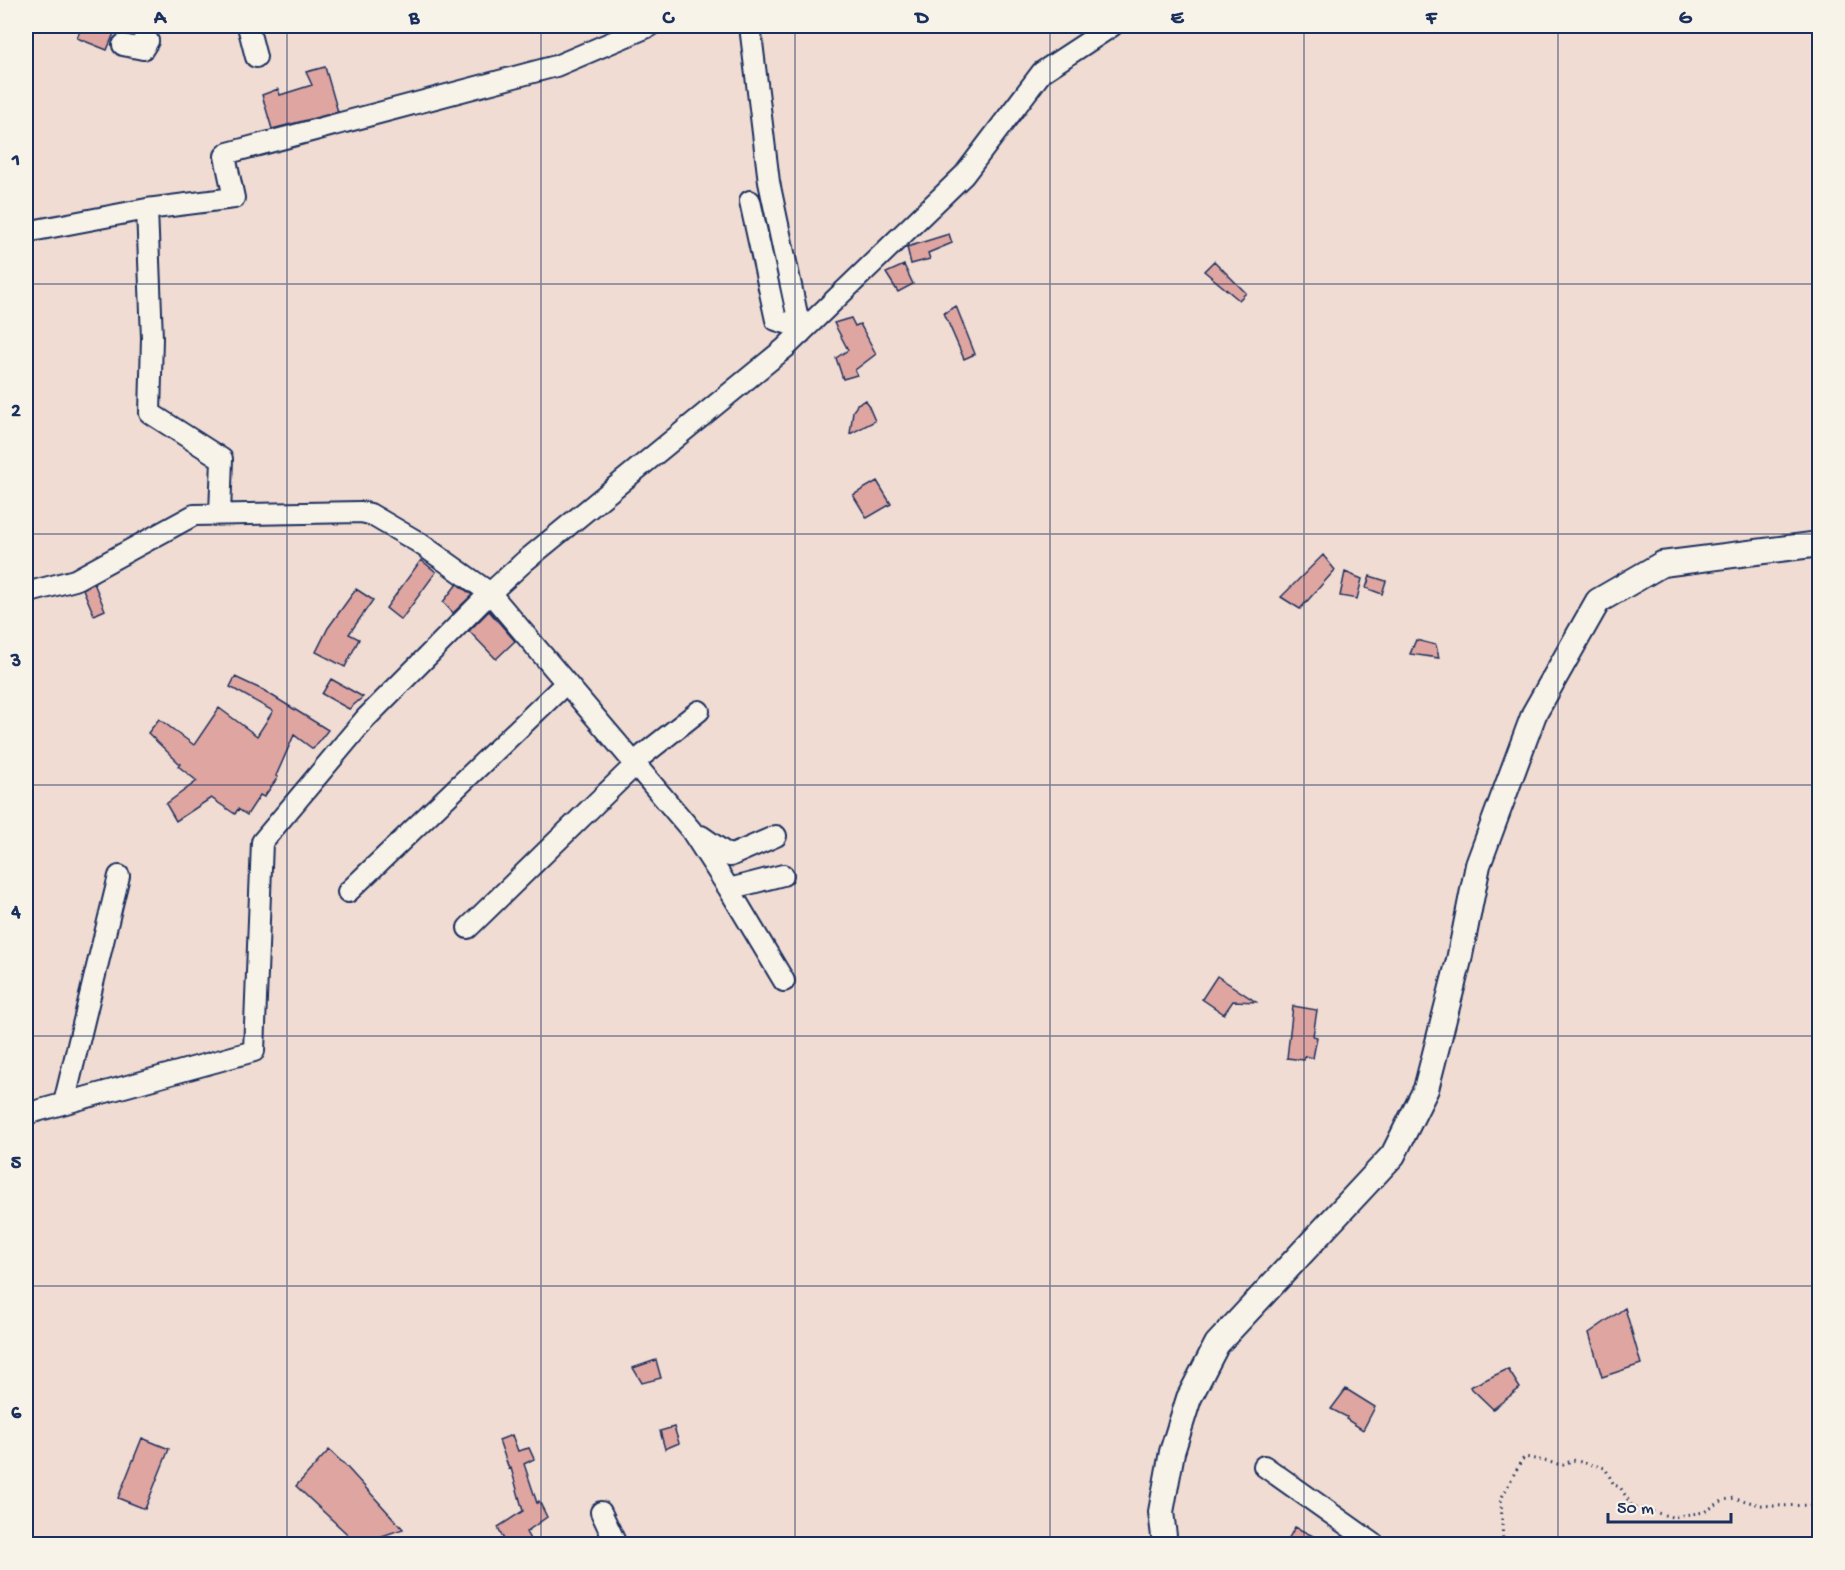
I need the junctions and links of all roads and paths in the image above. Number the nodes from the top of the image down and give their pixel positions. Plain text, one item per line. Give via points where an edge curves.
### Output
1 (140, 26) edge
2 (248, 26) edge
3 (650, 26) edge
4 (750, 26) edge
5 (1112, 26) edge
6 (123, 45) dead end
7 (256, 57) dead end
8 (750, 201) dead end
9 (147, 208) junction
10 (26, 232) edge
11 (800, 327) junction
12 (219, 514) junction
13 (1820, 544) edge
14 (26, 592) edge
15 (490, 593) junction
16 (566, 683) junction
17 (699, 711) dead end
18 (634, 764) junction
19 (691, 830) junction
20 (776, 836) dead end
21 (783, 875) dead end
22 (119, 876) dead end
23 (729, 889) junction
24 (348, 892) dead end
25 (468, 928) dead end
26 (784, 981) dead end
27 (64, 1103) junction
28 (26, 1114) edge
29 (1264, 1466) dead end
30 (1820, 1505) edge
31 (601, 1512) dead end
32 (616, 1545) edge
33 (1165, 1545) edge
34 (1374, 1545) edge
35 (1503, 1545) edge
36 (1602, 1545) edge
37 (1650, 1545) edge

1 - 6 street via 147,45 143,49
2 - 7 street
3 - 9 street via 556,66 228,153 225,156 234,198
4 - 11 street via 769,183
5 - 11 street via 1042,72 964,175
8 - 11 street via 776,320
9 - 10 street
9 - 12 street via 152,338 150,413 222,459
11 - 15 street via 785,348
12 - 14 street via 194,515 89,574
12 - 15 street via 365,512 418,542
13 - 33 street via 1662,564 1598,601 1534,714 1478,865 1426,1089 1394,1155 1217,1344 1189,1398 1172,1452 1161,1512
15 - 16 street
15 - 27 street via 366,718 262,842 254,1051
16 - 18 street
16 - 24 street
17 - 18 street
18 - 19 street
18 - 25 street
19 - 20 street via 730,856
19 - 23 street
21 - 23 street
22 - 27 street
23 - 26 street
27 - 28 street
29 - 34 street
30 - 35 path via 1773,1506 1735,1498 1704,1512 1672,1517 1632,1506 1605,1468 1573,1460 1563,1465 1525,1457 1501,1499
31 - 32 street
36 - 37 path

